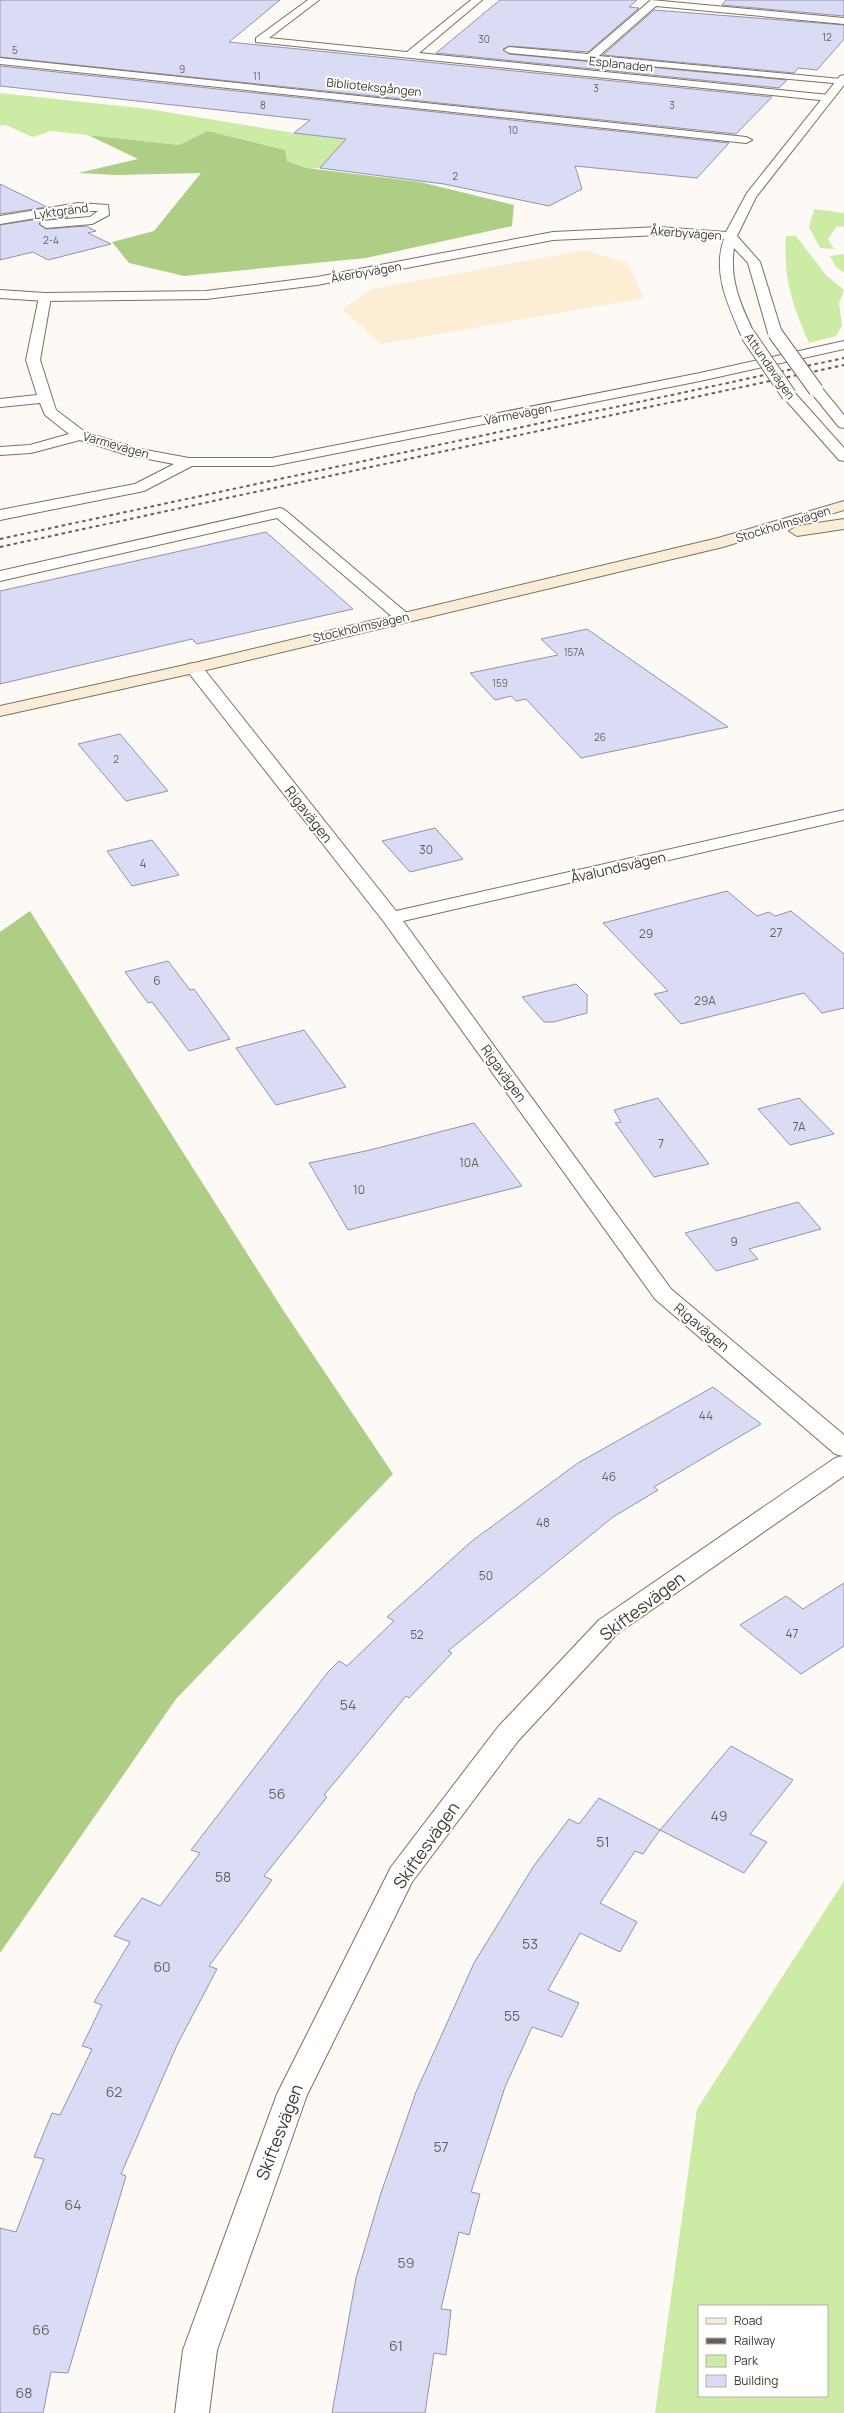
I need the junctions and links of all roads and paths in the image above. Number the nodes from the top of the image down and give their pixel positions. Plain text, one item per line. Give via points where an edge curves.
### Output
1 (314, 0) edge
2 (477, 0) edge
3 (656, 2) edge
4 (706, 4) edge
5 (844, 21) edge
6 (427, 43) junction
7 (442, 44) dead end
8 (497, 49) dead end
9 (410, 55) junction
10 (590, 58) junction
11 (0, 61) edge
12 (842, 80) edge
13 (829, 98) junction
14 (746, 140) dead end
15 (0, 220) edge
16 (46, 224) dead end
17 (730, 236) junction
18 (0, 294) edge
19 (45, 297) junction
20 (844, 345) edge
21 (45, 398) junction
22 (0, 403) edge
23 (844, 424) edge
24 (80, 436) junction
25 (3, 451) dead end
26 (844, 457) edge
27 (189, 462) junction
28 (844, 505) edge
29 (0, 516) edge
30 (844, 524) edge
31 (723, 542) junction
32 (0, 576) edge
33 (402, 617) junction
34 (194, 668) junction
35 (0, 711) edge
36 (844, 815) edge
37 (391, 918) junction
38 (844, 1448) edge
39 (844, 1464) edge
40 (192, 2413) edge

1 - 9 street, Esplanaden via 260,40
2 - 6 street
3 - 4 street
3 - 10 street
4 - 5 street
6 - 7 street
6 - 9 street
8 - 10 street, Esplanaden
9 - 13 street, Esplanaden
10 - 12 street, Esplanaden
11 - 14 street, Biblioteksgången
12 - 13 street, Attundavägen
13 - 17 street, Attundavägen via 764,180 738,218
15 - 16 street, Lyktgränd via 78,207 104,208 103,214 92,220
17 - 19 street, Åkerbyvägen via 659,230 553,236 317,281 230,292
17 - 23 street, Attundavägen, bridge via 754,262 775,333
17 - 26 street, Attundavägen, bridge via 726,260 729,292 748,335 789,395
18 - 19 street, Åkerbyvägen
19 - 21 street, Värmevägen via 33,360
20 - 27 street, Värmevägen via 700,377 272,462
21 - 22 street
21 - 24 street, Värmevägen via 50,412
24 - 25 street via 31,449
24 - 27 street, Värmevägen via 132,452
27 - 29 street, Värmevägen via 139,488
28 - 31 main road, Stockholmsvägen
30 - 31 main road, Stockholmsvägen
31 - 33 main road, Stockholmsvägen
32 - 33 street via 280,513
33 - 34 main road, Stockholmsvägen
34 - 35 main road, Stockholmsvägen
34 - 37 street, Rigavägen
36 - 37 street, Åvalundsvägen
37 - 38 street, Rigavägen via 663,1294
39 - 40 street, Skiftesvägen via 608,1627 508,1734 401,1875 292,2094 200,2350

